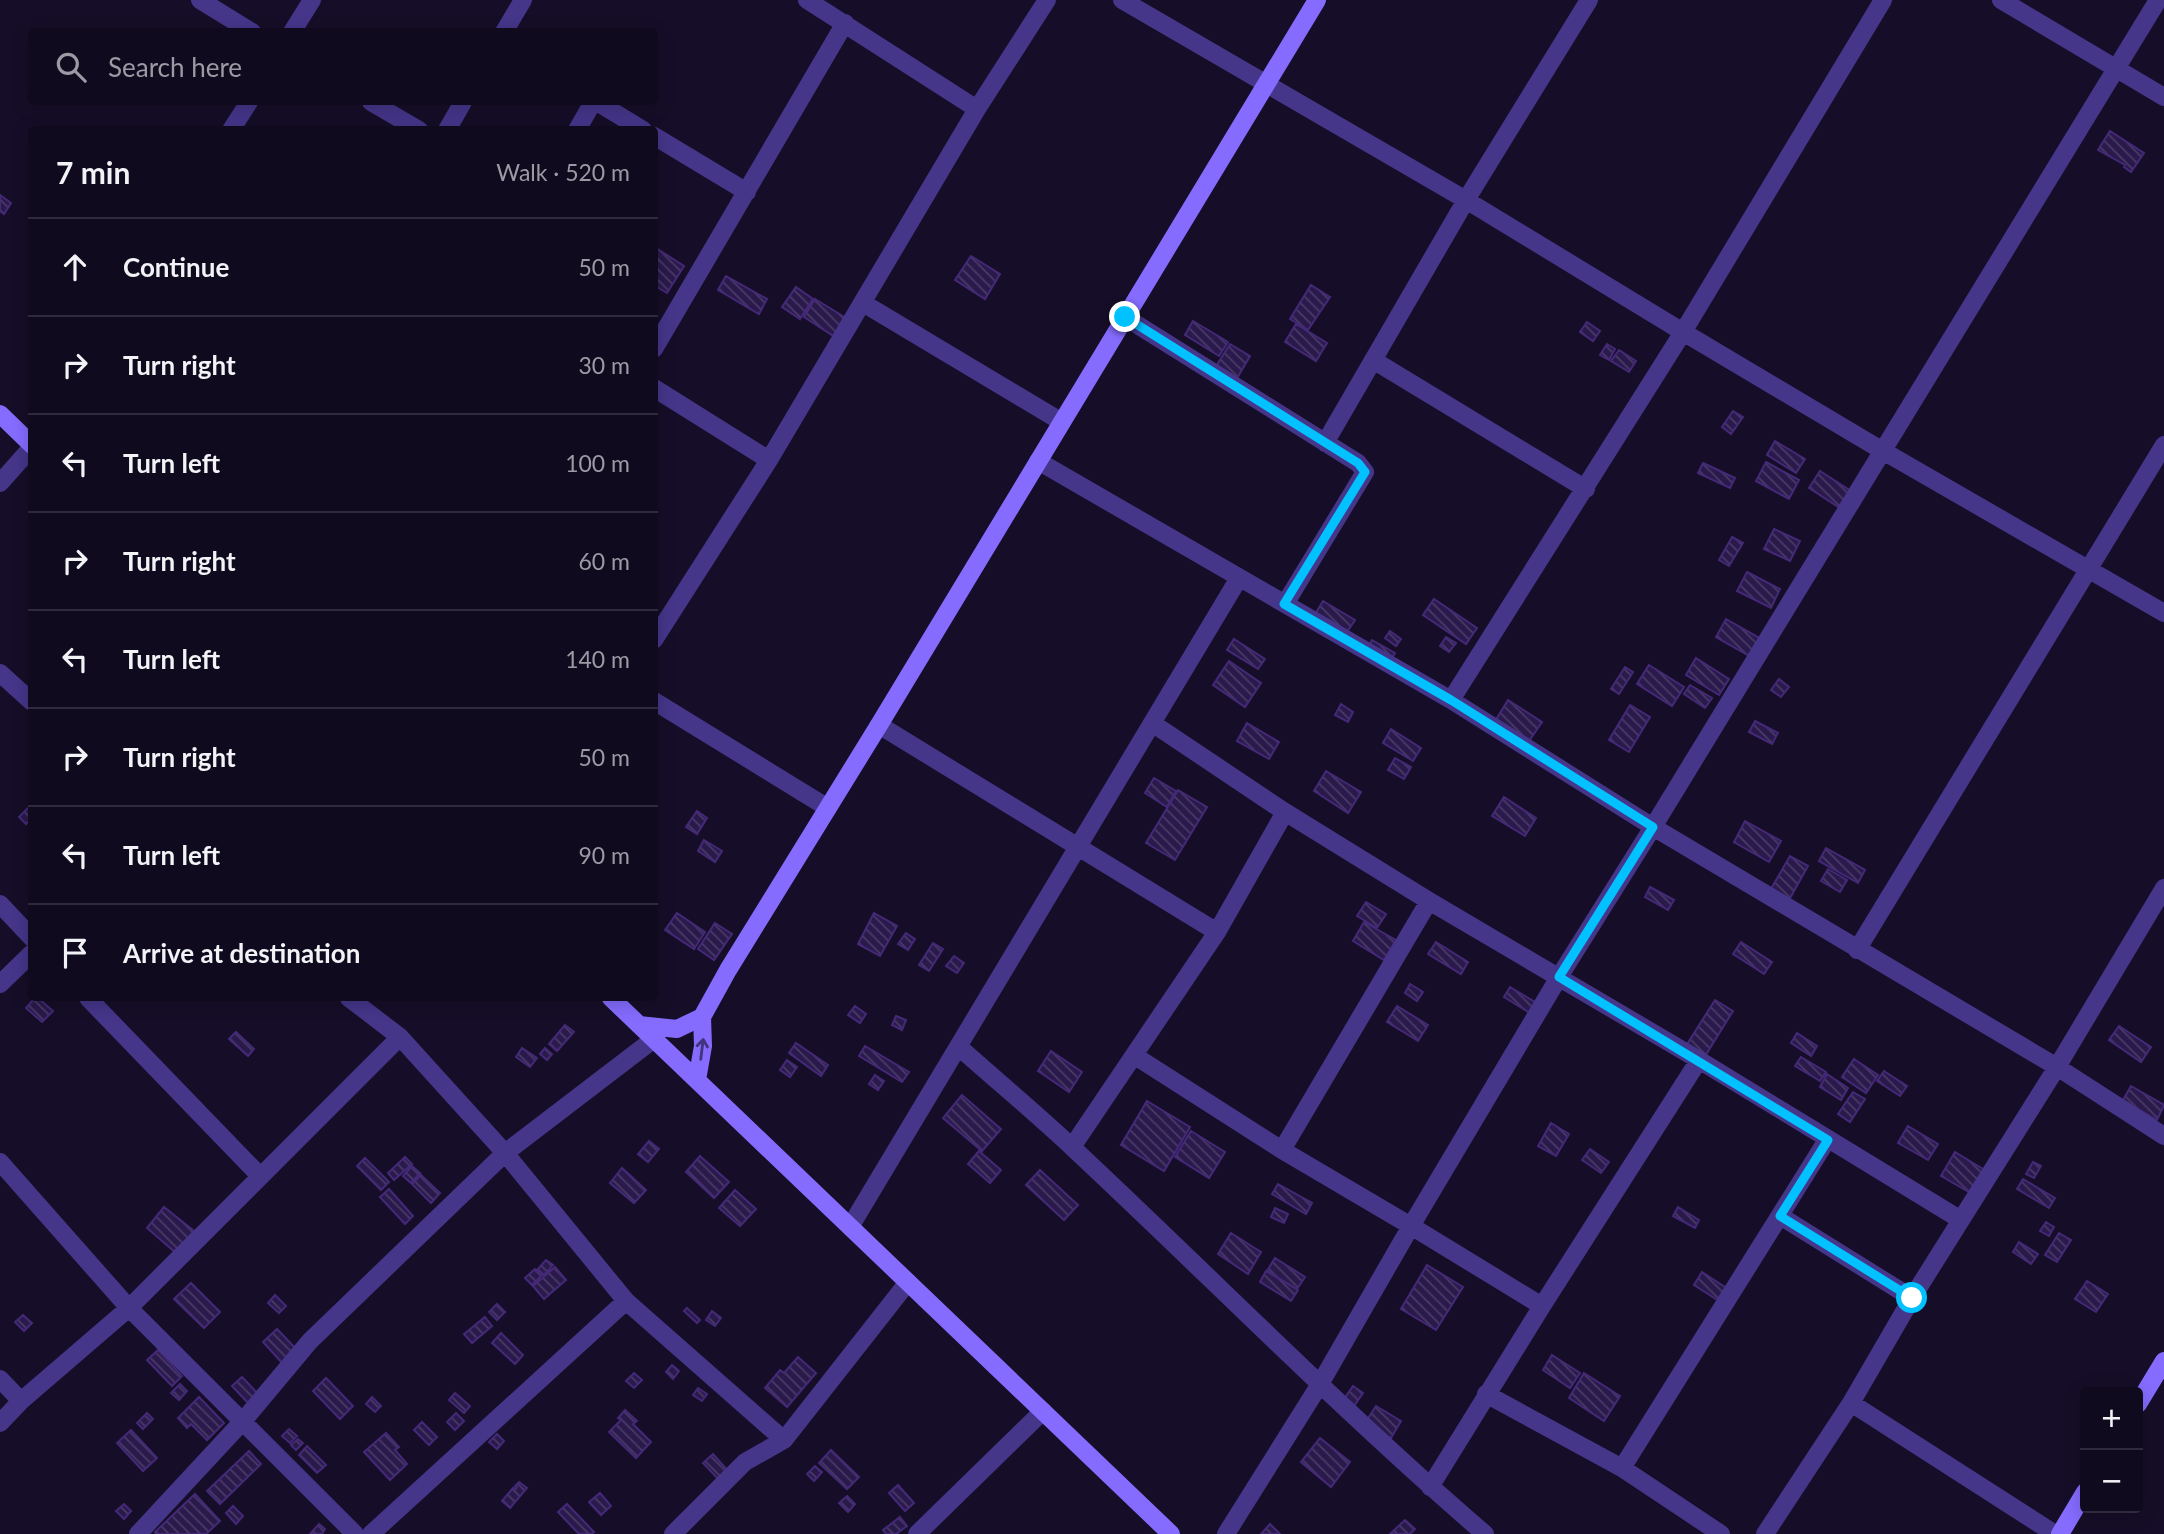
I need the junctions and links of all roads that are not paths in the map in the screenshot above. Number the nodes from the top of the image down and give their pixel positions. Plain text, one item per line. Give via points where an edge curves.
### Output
1 (200, 0) edge
2 (312, 0) edge
3 (523, 0) edge
4 (807, 0) edge
5 (1047, 0) edge
6 (1122, 0) edge
7 (1317, 0) edge
8 (1589, 0) edge
9 (1883, 0) edge
10 (2001, 0) edge
11 (2158, 0) edge
12 (845, 23) junction
13 (246, 28) edge
14 (294, 28) edge
15 (506, 28) edge
16 (2116, 69) junction
17 (1266, 85) junction
18 (2164, 97) edge
19 (246, 105) edge
20 (376, 105) edge
21 (461, 105) edge
22 (593, 105) edge
23 (600, 105) edge
24 (977, 109) junction
25 (233, 126) edge
26 (412, 126) edge
27 (449, 126) edge
28 (580, 126) edge
29 (636, 126) edge
30 (658, 138) edge
31 (747, 192) junction
32 (1466, 200) junction
33 (863, 303) junction
34 (1125, 317) junction
35 (1683, 332) junction
36 (658, 342) edge
37 (1373, 360) junction
38 (658, 391) edge
39 (0, 414) edge
40 (1062, 422) junction
41 (28, 442) edge
42 (1325, 443) junction
43 (2164, 445) edge
44 (28, 451) edge
45 (1883, 451) junction
46 (769, 460) junction
47 (1038, 461) junction
48 (0, 483) edge
49 (1586, 489) junction
50 (2088, 569) junction
51 (1239, 578) junction
52 (1284, 604) junction
53 (2164, 613) edge
54 (658, 634) edge
55 (0, 673) edge
56 (28, 698) edge
57 (1451, 700) junction
58 (658, 703) edge
59 (1152, 723) junction
60 (879, 725) junction
61 (828, 808) junction
62 (1285, 812) junction
63 (1653, 827) junction
64 (1079, 847) junction
65 (2164, 888) edge
66 (1429, 901) junction
67 (0, 904) edge
68 (1217, 932) junction
69 (28, 934) edge
70 (1857, 950) junction
71 (28, 957) edge
72 (1559, 977) junction
73 (0, 984) edge
74 (92, 1001) edge
75 (352, 1001) edge
76 (614, 1001) edge
77 (702, 1017) junction
78 (639, 1025) junction
79 (400, 1037) junction
80 (654, 1039) junction
81 (959, 1047) junction
82 (1135, 1056) junction
83 (1699, 1060) junction
84 (2057, 1067) junction
85 (697, 1080) junction
86 (2164, 1136) edge
87 (1828, 1140) junction
88 (1072, 1147) junction
89 (1282, 1150) junction
90 (505, 1153) junction
91 (0, 1162) edge
92 (260, 1176) junction
93 (1780, 1216) junction
94 (1961, 1220) junction
95 (1411, 1226) junction
96 (850, 1227) junction
97 (908, 1282) junction
98 (1912, 1298) junction
99 (626, 1301) junction
100 (1542, 1306) junction
101 (129, 1308) junction
102 (2164, 1360) edge
103 (0, 1379) edge
104 (1320, 1384) junction
105 (1486, 1394) junction
106 (2143, 1396) edge
107 (20, 1401) junction
108 (1852, 1403) junction
109 (1043, 1411) junction
110 (243, 1421) junction
111 (0, 1423) edge
112 (783, 1440) junction
113 (1622, 1468) junction
114 (1430, 1487) junction
115 (2080, 1500) edge
116 (138, 1534) edge
117 (355, 1534) edge
118 (371, 1534) edge
119 (673, 1534) edge
120 (917, 1534) edge
121 (1171, 1534) edge
122 (1226, 1534) edge
123 (1485, 1534) edge
124 (1721, 1534) edge
125 (1765, 1534) edge
126 (2055, 1534) edge
127 (2060, 1534) edge

1 - 13 street
2 - 14 street
3 - 15 street
4 - 12 street
5 - 24 street
6 - 17 street
7 - 17 street
8 - 32 street
9 - 35 street
10 - 16 street
11 - 16 street
12 - 24 street
12 - 31 street
16 - 18 street
16 - 45 street
17 - 32 street
17 - 34 street
19 - 25 street
20 - 26 street
21 - 27 street
22 - 28 street
23 - 29 street
24 - 33 street
30 - 31 street
31 - 36 street
32 - 35 street
32 - 37 street
33 - 40 street
33 - 46 street
34 - 40 street
34 - 42 street
35 - 45 street
35 - 49 street
37 - 42 street
37 - 49 street
38 - 46 street
39 - 41 street
40 - 47 street
42 - 52 street via 1365,472
43 - 50 street
44 - 48 street
45 - 50 street
45 - 63 street
46 - 54 street
47 - 51 street
47 - 60 street
49 - 57 street
50 - 53 street
50 - 70 street
51 - 52 street
51 - 59 street
52 - 57 street
55 - 56 street
57 - 63 street
58 - 61 street
59 - 62 street
59 - 64 street
60 - 61 street
60 - 64 street
61 - 77 street
62 - 66 street
62 - 68 street
63 - 70 street
63 - 72 street
64 - 68 street
64 - 81 street
65 - 84 street
66 - 72 street
66 - 89 street
67 - 69 street
68 - 82 street
70 - 84 street
71 - 73 street
72 - 83 street
72 - 95 street
74 - 92 street
75 - 79 street
76 - 78 street
77 - 78 street via 677,1028
85 -> 77 street
78 - 80 street
79 - 90 street
79 - 92 street
80 - 85 street
80 - 90 street
81 - 88 street
81 - 96 street
82 - 88 street
82 - 89 street
83 - 87 street
83 - 100 street
84 - 86 street
84 - 94 street
85 - 96 street
87 - 93 street
87 - 94 street
88 - 104 street
89 - 95 street
90 - 99 street
90 - 110 street via 310,1341
91 - 101 street
92 - 101 street
93 - 98 street
93 - 113 street
94 - 98 street
95 - 100 street
95 - 104 street
96 - 97 street
97 - 109 street
97 - 112 street
98 - 108 street
99 - 112 street
99 - 118 street
100 - 105 street
101 - 107 street
101 - 110 street
102 - 106 street
103 - 107 street
104 - 114 street
104 - 122 street
105 - 113 street
105 - 114 street
107 - 111 street
108 - 125 street
108 - 126 street
109 - 120 street
109 - 121 street
110 - 116 street
110 - 117 street
112 - 119 street via 745,1462
113 - 124 street
114 - 123 street
115 - 127 street

